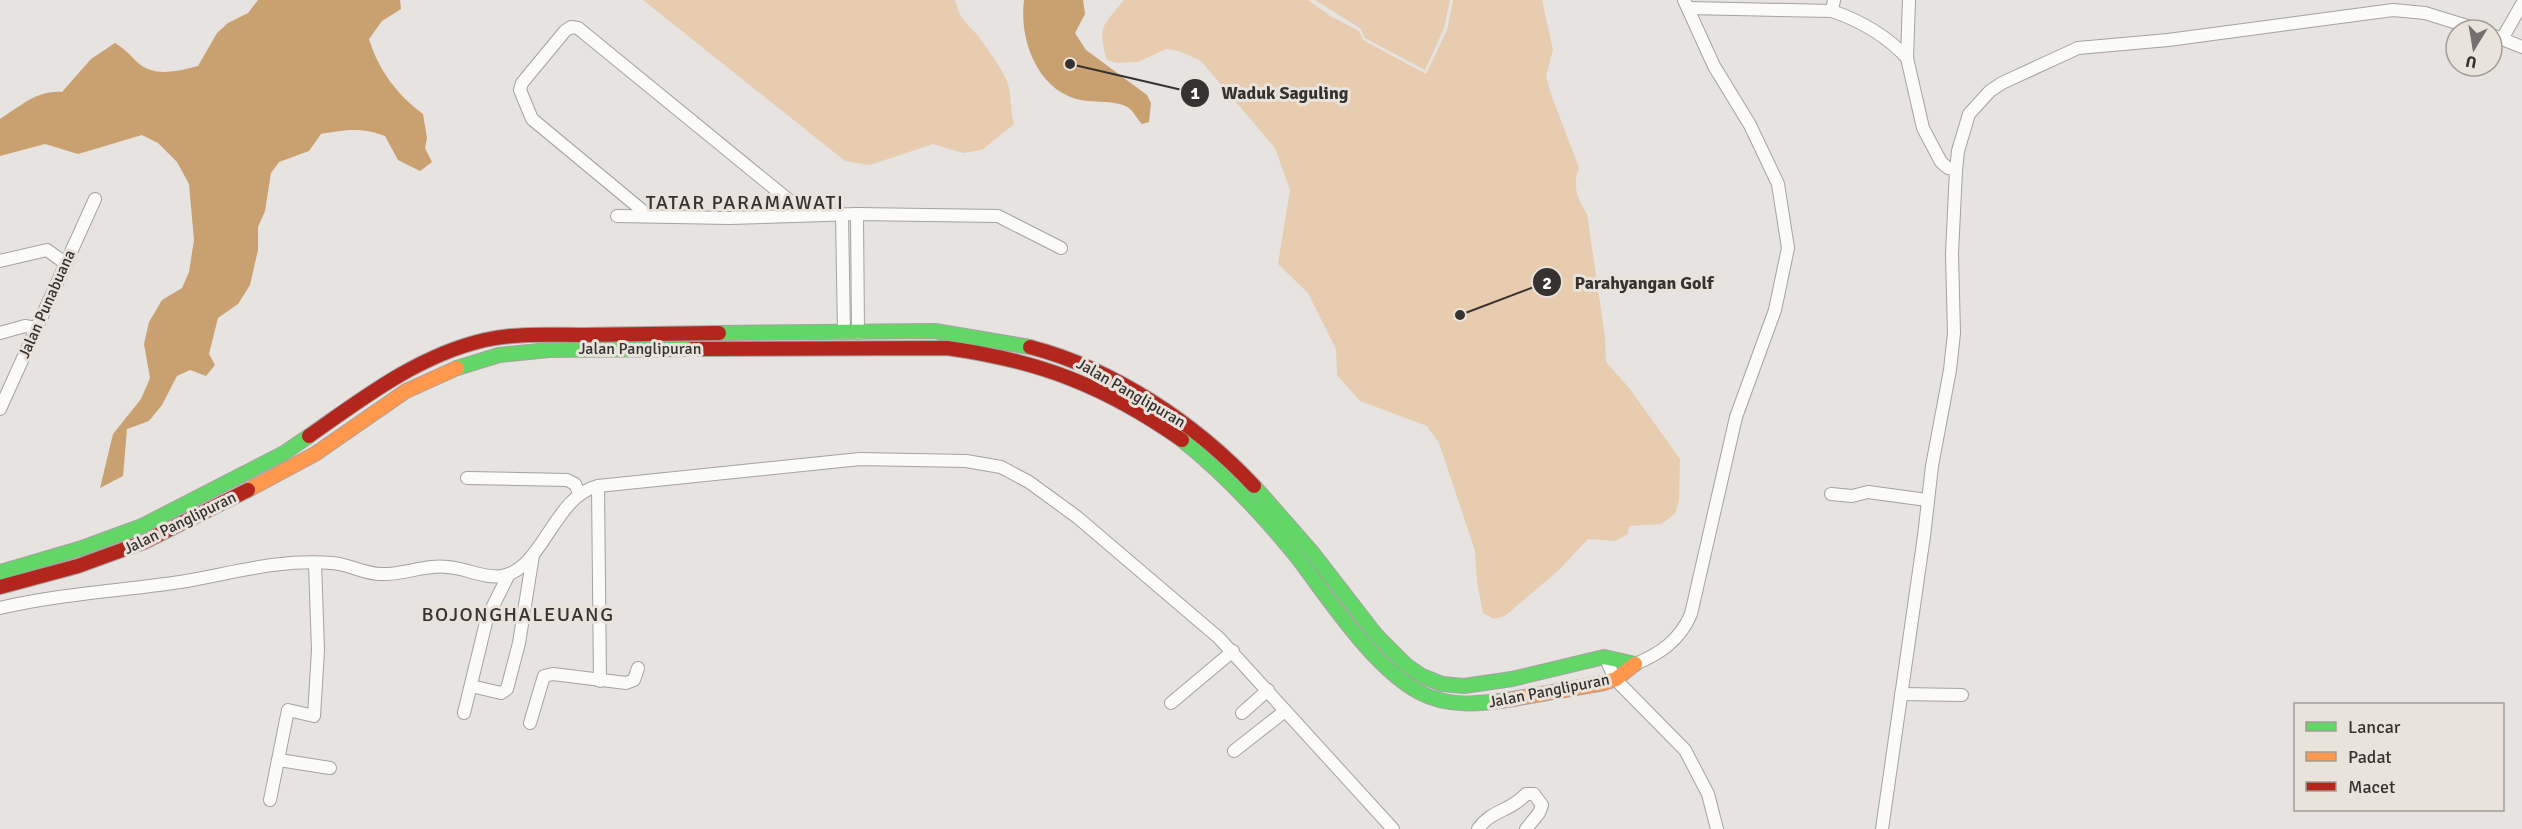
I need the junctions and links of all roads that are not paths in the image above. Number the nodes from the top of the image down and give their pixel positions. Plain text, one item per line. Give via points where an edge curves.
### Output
1 (1909, 0) edge
2 (1686, 4) edge
3 (1717, 4) edge
4 (2522, 4) edge
5 (1833, 6) edge
6 (2444, 19) edge
7 (2504, 28) edge
8 (2504, 40) edge
9 (2522, 46) edge
10 (1907, 58) junction
11 (1956, 170) junction
12 (94, 199) dead end
13 (842, 214) junction
14 (857, 214) junction
15 (807, 215) junction
16 (617, 216) dead end
17 (649, 216) junction
18 (1061, 248) dead end
19 (0, 261) edge
20 (65, 263) junction
21 (36, 328) junction
22 (0, 333) edge
23 (851, 333) junction
24 (675, 334) junction
25 (675, 349) junction
26 (1, 402) edge
27 (467, 478) dead end
28 (598, 486) junction
29 (579, 493) junction
30 (1831, 494) dead end
31 (1927, 500) junction
32 (1289, 524) junction
33 (1276, 532) junction
34 (533, 555) junction
35 (315, 563) junction
36 (0, 572) edge
37 (509, 574) junction
38 (0, 587) edge
39 (0, 608) edge
40 (1233, 651) junction
41 (1605, 657) junction
42 (1635, 664) junction
43 (638, 668) dead end
44 (1615, 680) junction
45 (600, 681) junction
46 (471, 686) junction
47 (1268, 690) junction
48 (1901, 694) junction
49 (1962, 695) dead end
50 (1171, 703) dead end
51 (1285, 711) junction
52 (464, 713) dead end
53 (1242, 713) dead end
54 (530, 723) dead end
55 (1234, 751) dead end
56 (279, 760) junction
57 (330, 768) dead end
58 (270, 800) dead end
59 (1393, 829) edge
60 (1478, 829) edge
61 (1526, 829) edge
62 (1717, 829) edge
63 (1882, 829) edge

1 - 10 street
2 - 3 street
2 - 42 street via 1714,66 1750,125 1778,184 1788,248 1775,310 1736,417 1690,614 1671,644
3 - 5 street
4 - 7 street
5 - 10 street via 1872,28
6 - 11 street via 2393,10 2078,48 2002,83 1977,104 1962,132
8 - 9 street
10 - 11 street via 1926,136 1941,162
11 - 31 street via 1954,333
12 - 20 street, Jalan Punabuana
13 - 14 street
13 - 15 street
13 - 23 street
14 - 18 street via 998,216
14 - 23 street
15 - 17 street
15 - 17 street via 578,28 571,27 520,90 532,119
16 - 17 street
19 - 20 street via 46,250
20 - 21 street, Jalan Punabuana
21 - 22 street via 25,326
21 - 26 street, Jalan Punabuana
23 - 24 main road, Jalan Panglipuran
23 - 32 main road, Jalan Panglipuran via 935,332 985,337 1073,360 1106,375 1189,426 1242,471
24 - 25 main road
24 - 36 main road, Jalan Panglipuran via 538,335 486,340 447,352 393,378 284,453 142,526
25 - 33 main road, Jalan Panglipuran via 947,348 1024,360 1091,386 1174,434 1231,481
25 - 38 main road, Jalan Panglipuran via 549,350 478,360 418,384 298,464 144,542 78,566
27 - 29 street via 567,480 575,484
28 - 29 street
28 - 40 street via 860,459 966,461 1001,467 1029,482 1103,537
28 - 45 street
29 - 34 street
30 - 31 street via 1876,492
31 - 48 street
32 - 33 main road
32 - 41 main road, Jalan Panglipuran via 1380,639 1423,677 1475,687
33 - 44 main road, Jalan Panglipuran via 1382,662 1410,687 1435,699 1488,704
34 - 37 street
34 - 46 street via 519,643 507,689 501,693
35 - 37 street via 334,563 381,574 440,566 491,576
35 - 39 street via 253,566 183,581
35 - 56 street via 318,650 314,716 288,710
37 - 46 street via 488,618
40 - 47 street
40 - 50 street
41 - 42 main road, Jalan Panglipuran
41 - 44 street
42 - 44 main road, Jalan Panglipuran
43 - 45 street via 631,682
44 - 62 street via 1685,750 1708,794
45 - 54 street via 544,676
46 - 52 street
47 - 51 street
47 - 53 street
48 - 49 street
48 - 63 street
51 - 55 street
51 - 59 street
56 - 57 street
56 - 58 street
60 - 61 street via 1492,814 1511,807 1526,794 1534,794 1542,805

